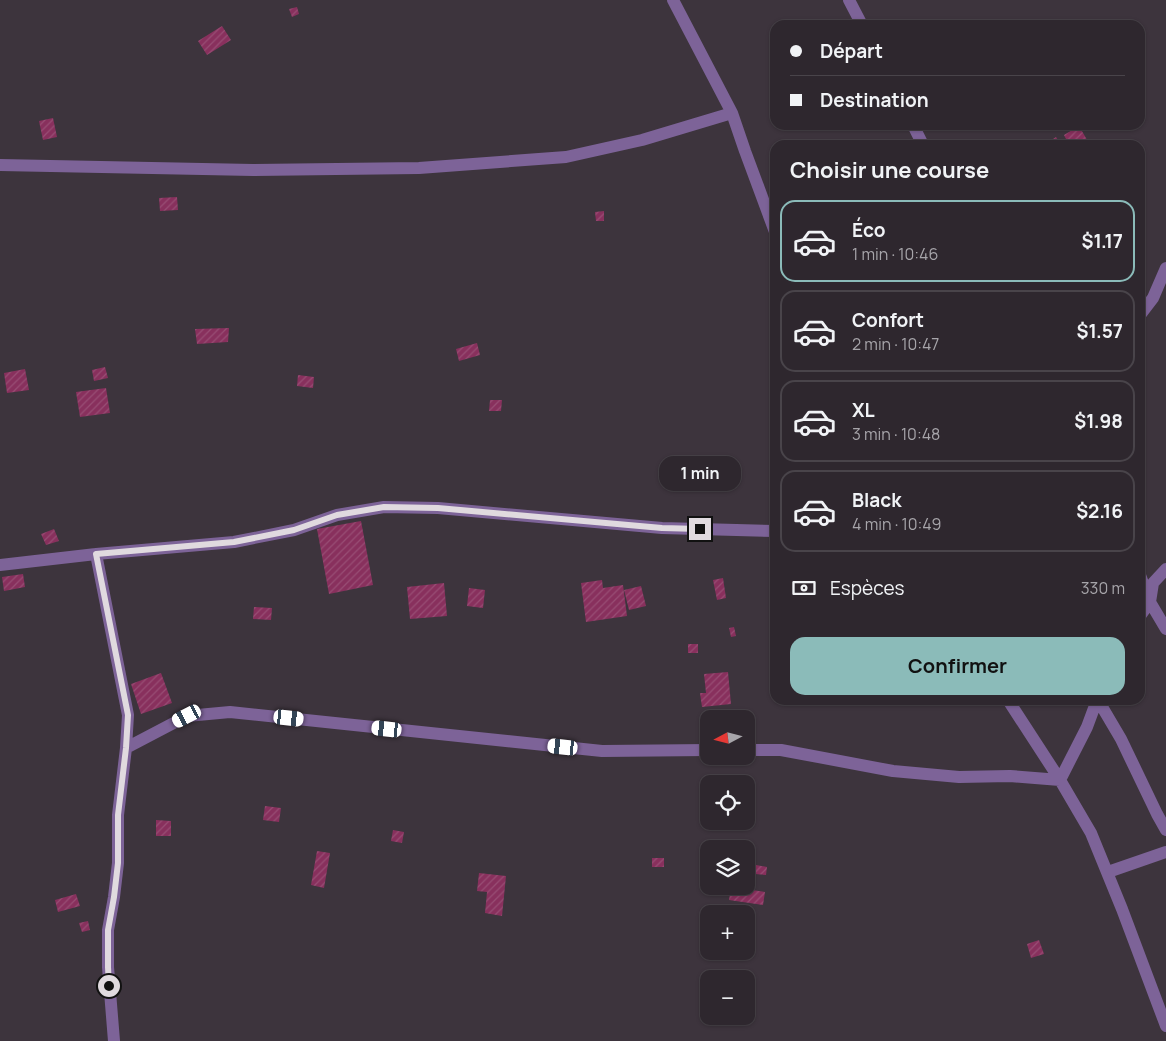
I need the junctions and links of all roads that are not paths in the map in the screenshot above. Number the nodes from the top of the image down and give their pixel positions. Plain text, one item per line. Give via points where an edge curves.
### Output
1 (673, 0) edge
2 (849, 0) edge
3 (859, 20) edge
4 (732, 113) junction
5 (0, 165) edge
6 (770, 219) edge
7 (1166, 268) edge
8 (1145, 308) edge
9 (770, 531) edge
10 (96, 554) junction
11 (0, 566) edge
12 (1166, 569) edge
13 (1145, 588) edge
14 (1150, 602) junction
15 (1145, 609) edge
16 (1166, 629) edge
17 (1011, 705) edge
18 (1096, 705) edge
19 (1101, 705) edge
20 (126, 748) junction
21 (700, 750) edge
22 (755, 750) edge
23 (1060, 780) junction
24 (1166, 830) edge
25 (1166, 852) edge
26 (1108, 872) junction
27 (1166, 1026) edge
28 (114, 1041) edge

1 - 4 street
2 - 3 street
4 - 5 street via 642,140 566,157 419,168 253,170
4 - 6 street
7 - 8 street
9 - 10 street via 662,528 438,508 384,507 337,515 294,530 234,542
10 - 11 street
10 - 20 street via 128,715
12 - 14 street via 1154,583
13 - 14 street
14 - 15 street
14 - 16 street
17 - 23 street
18 - 23 street
19 - 24 street
20 - 21 street via 187,716 230,712 602,751
20 - 28 street via 118,815 118,863 108,930
22 - 23 street via 781,750 893,771
23 - 26 street via 1091,833
25 - 26 street
26 - 27 street

